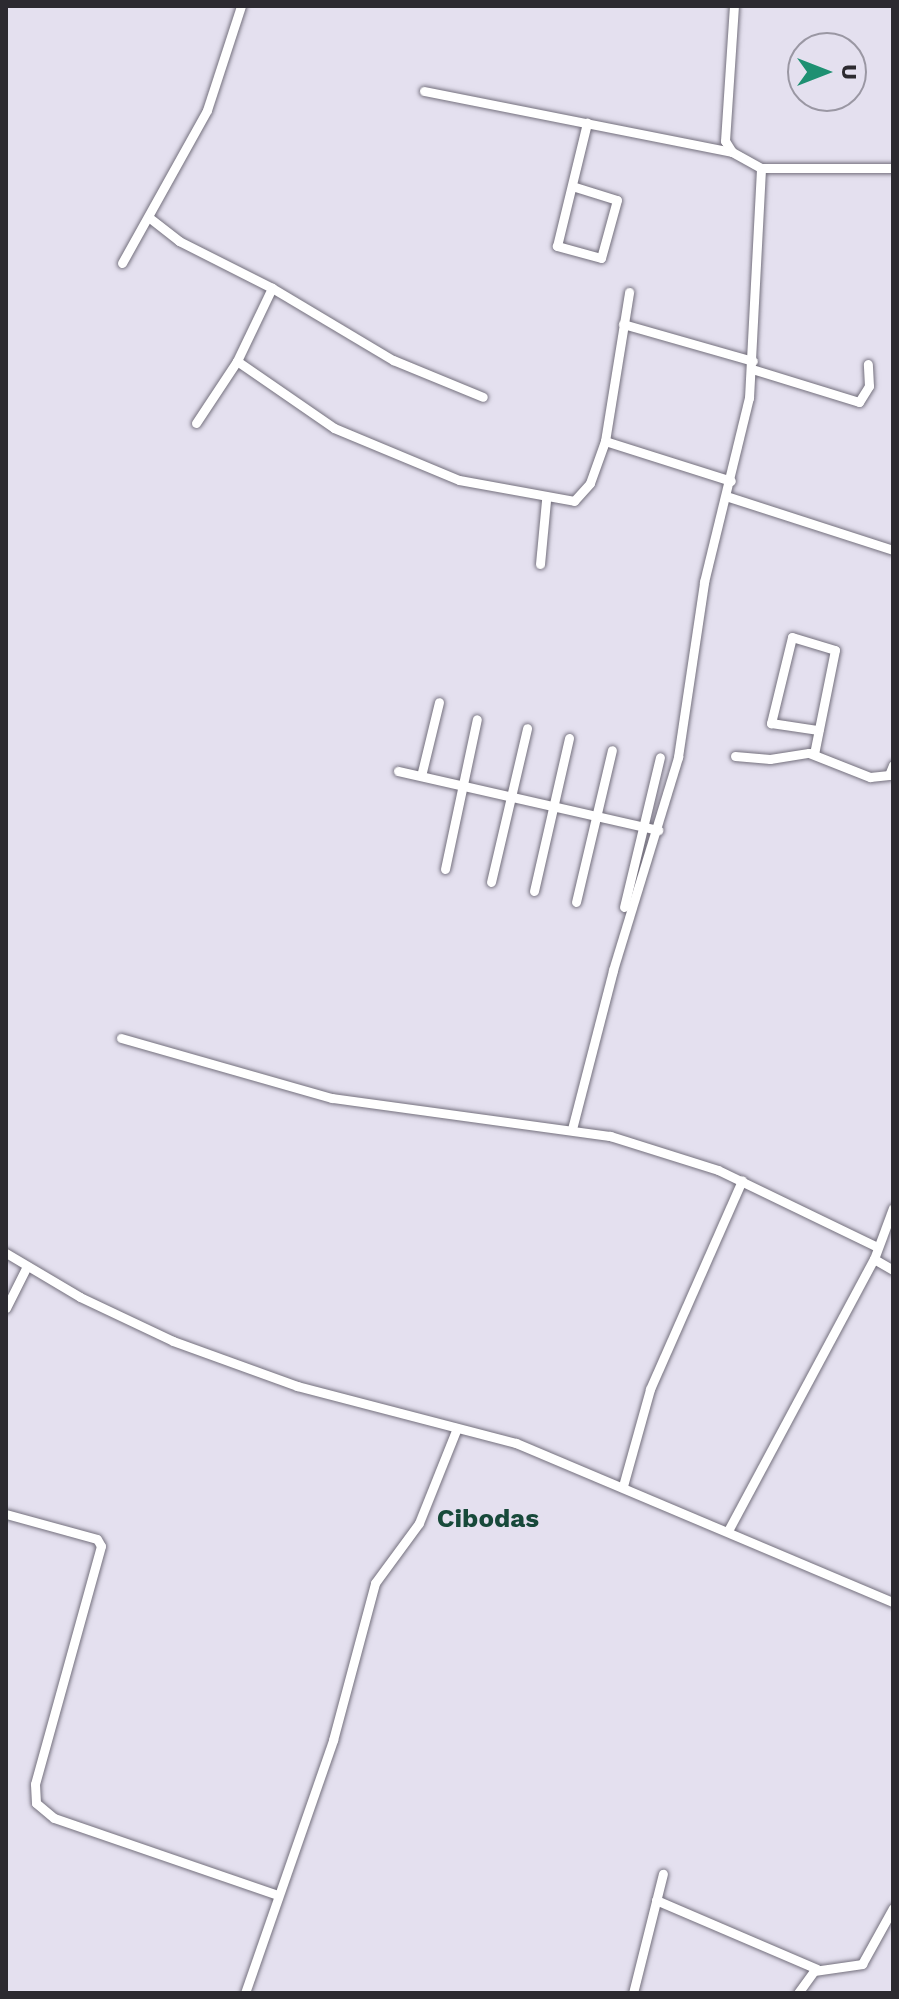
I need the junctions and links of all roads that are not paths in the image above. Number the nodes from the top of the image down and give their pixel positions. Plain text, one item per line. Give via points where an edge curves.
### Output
1 (241, 6) edge
2 (734, 6) edge
3 (424, 91) dead end
4 (587, 123) junction
5 (732, 152) junction
6 (761, 168) junction
7 (893, 168) edge
8 (572, 186) junction
9 (151, 219) junction
10 (122, 263) dead end
11 (272, 288) junction
12 (629, 292) dead end
13 (623, 324) junction
14 (237, 361) junction
15 (868, 364) dead end
16 (753, 365) junction
17 (483, 397) dead end
18 (196, 423) dead end
19 (605, 441) junction
20 (731, 481) junction
21 (729, 497) junction
22 (546, 500) junction
23 (893, 550) edge
24 (540, 564) dead end
25 (439, 702) dead end
26 (477, 719) dead end
27 (527, 728) dead end
28 (818, 730) junction
29 (569, 738) dead end
30 (612, 750) dead end
31 (814, 754) junction
32 (735, 756) dead end
33 (660, 757) dead end
34 (398, 771) dead end
35 (892, 772) edge
36 (421, 776) junction
37 (463, 785) junction
38 (508, 796) junction
39 (550, 805) junction
40 (595, 816) junction
41 (642, 826) junction
42 (658, 830) junction
43 (445, 869) dead end
44 (491, 882) dead end
45 (534, 891) dead end
46 (576, 902) dead end
47 (624, 907) dead end
48 (121, 1038) dead end
49 (572, 1129) junction
50 (742, 1180) junction
51 (893, 1208) edge
52 (877, 1247) junction
53 (6, 1253) edge
54 (874, 1259) junction
55 (27, 1266) junction
56 (893, 1270) edge
57 (6, 1308) edge
58 (457, 1428) junction
59 (623, 1486) junction
60 (6, 1514) edge
61 (729, 1529) junction
62 (893, 1602) edge
63 (663, 1874) dead end
64 (277, 1895) junction
65 (656, 1900) junction
66 (893, 1908) edge
67 (817, 1969) junction
68 (245, 1993) edge
69 (633, 1993) edge
70 (798, 1993) edge

1 - 9 street via 212,98
2 - 5 street via 722,120
3 - 4 street
4 - 5 street
4 - 8 street
5 - 6 street
6 - 7 street
6 - 16 street
8 - 8 street via 557,246 601,258 617,198
9 - 10 street
9 - 11 street via 179,241
11 - 14 street
11 - 17 street via 393,360
12 - 13 street
13 - 16 street
13 - 19 street
14 - 18 street
14 - 22 street via 334,428 378,450 459,480
15 - 16 street via 869,386 859,402
16 - 20 street
19 - 20 street
19 - 22 street via 582,496 574,501
20 - 21 street
21 - 23 street
21 - 42 street via 704,582 678,757
22 - 24 street
25 - 36 street
26 - 37 street
27 - 38 street
28 - 28 street via 835,650 792,637 771,723
28 - 31 street
29 - 39 street
30 - 40 street
31 - 32 street
31 - 35 street via 861,775
33 - 41 street
34 - 36 street
36 - 37 street
37 - 38 street
37 - 43 street
38 - 39 street
38 - 44 street
39 - 40 street
39 - 45 street
40 - 41 street
40 - 46 street
41 - 42 street
41 - 47 street
42 - 49 street via 613,970
48 - 49 street via 332,1098
49 - 50 street via 661,1150
50 - 52 street
50 - 59 street via 650,1389
51 - 52 street
52 - 54 street
53 - 55 street
54 - 56 street
54 - 61 street
55 - 57 street
55 - 58 street via 127,1322 250,1370
58 - 59 street via 516,1443
58 - 64 street via 419,1523 375,1583 333,1740
59 - 61 street
60 - 64 street via 97,1539 101,1546 35,1784 36,1803 54,1818
61 - 62 street
63 - 65 street
64 - 68 street
65 - 67 street
65 - 69 street
66 - 67 street via 862,1964
67 - 70 street

